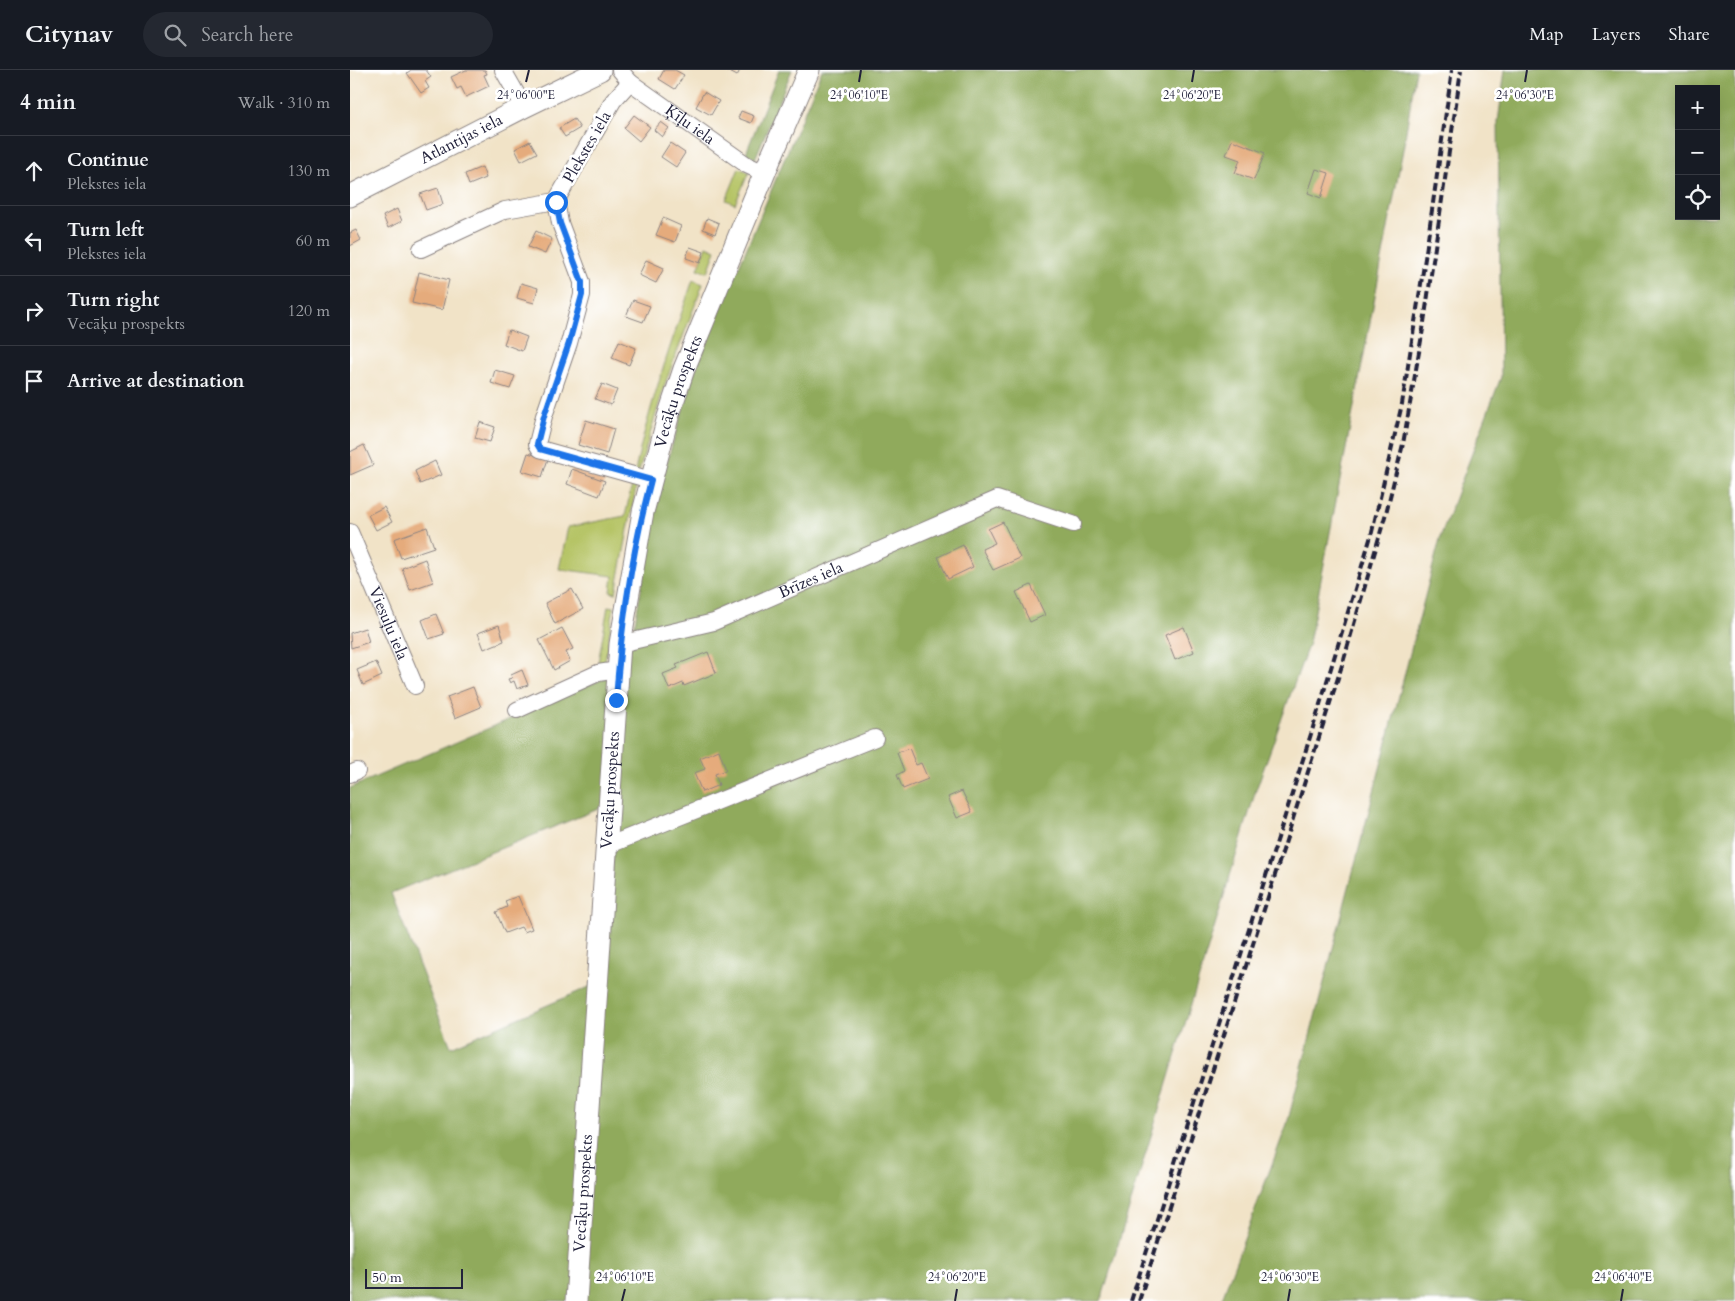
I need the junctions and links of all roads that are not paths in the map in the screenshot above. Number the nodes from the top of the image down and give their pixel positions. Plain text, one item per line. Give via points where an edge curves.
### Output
1 (503, 70) edge
2 (600, 70) edge
3 (809, 70) edge
4 (625, 76) edge
5 (524, 107) junction
6 (764, 173) junction
7 (350, 196) edge
8 (556, 202) junction
9 (421, 249) dead end
10 (651, 480) junction
11 (1073, 524) dead end
12 (350, 532) edge
13 (620, 644) junction
14 (618, 670) junction
15 (415, 686) dead end
16 (517, 710) dead end
17 (875, 738) dead end
18 (607, 846) junction
19 (576, 1301) edge

1 - 5 street
2 - 5 main road, Atlantijas iela
3 - 6 main road, Vecāķu prospekts
4 - 6 street, Ķīļu iela via 720,147
4 - 8 street, Plekstes iela
5 - 7 main road, Atlantijas iela
6 - 10 main road, Vecāķu prospekts via 684,369
8 - 9 street via 505,210
8 - 10 street, Plekstes iela via 560,223 582,282 582,295 537,444 540,449
10 - 13 main road, Vecāķu prospekts via 642,512
11 - 13 street, Brīzes iela via 997,499 714,622
12 - 15 street, Viesuļu iela
13 - 14 main road, Vecāķu prospekts
14 - 16 street via 598,673
14 - 18 main road, Vecāķu prospekts
17 - 18 street
18 - 19 main road, Vecāķu prospekts

